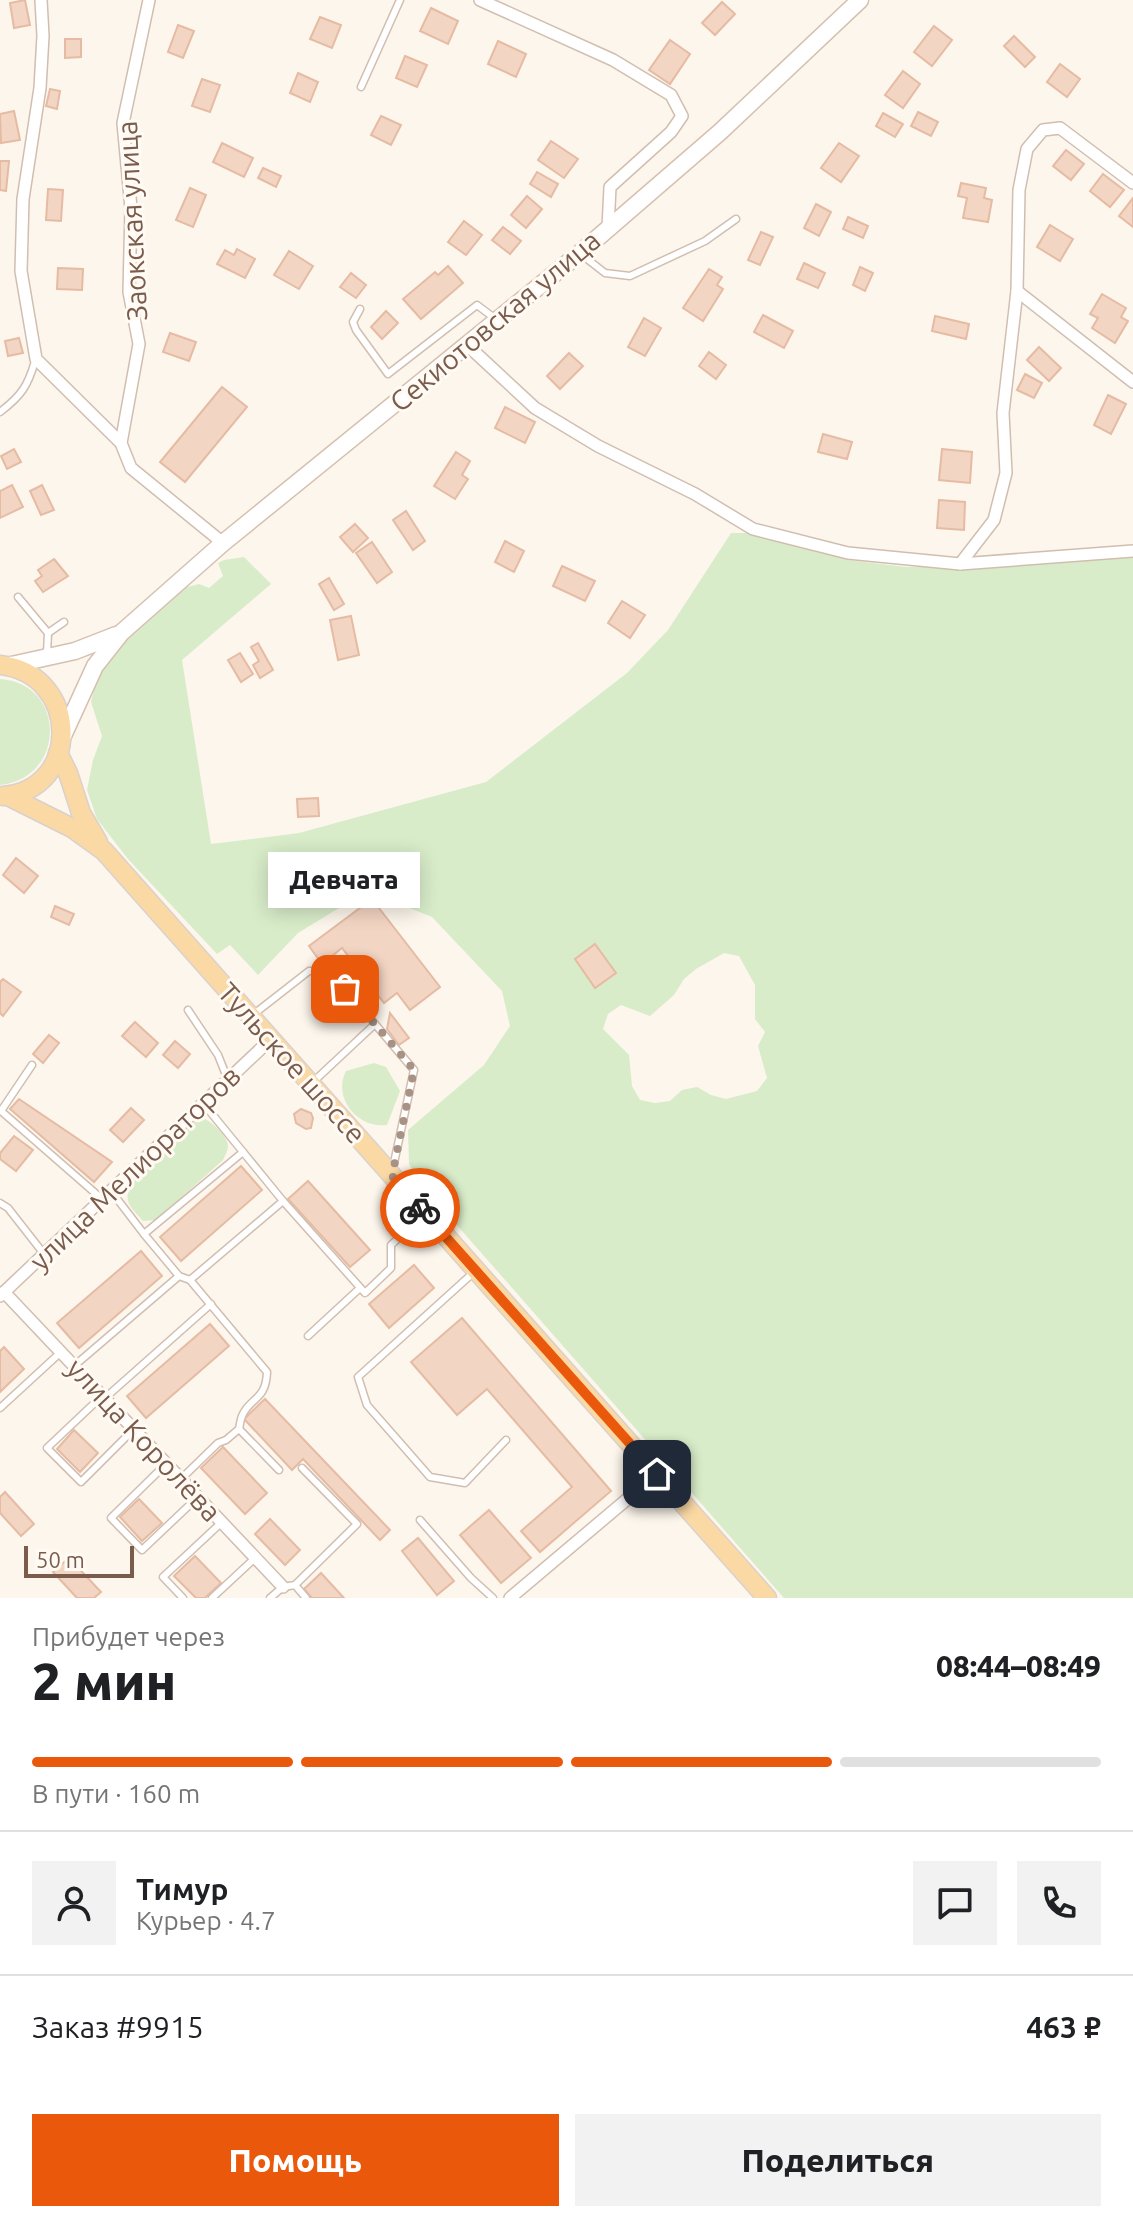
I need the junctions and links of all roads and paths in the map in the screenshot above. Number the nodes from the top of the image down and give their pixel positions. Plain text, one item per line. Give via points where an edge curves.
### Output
1 (41, 0) edge
2 (149, 0) edge
3 (400, 0) edge
4 (480, 0) edge
5 (860, 0) edge
6 (361, 87) dead end
7 (1133, 183) edge
8 (736, 219) dead end
9 (608, 228) junction
10 (580, 253) junction
11 (1017, 291) junction
12 (360, 309) dead end
13 (497, 320) junction
14 (466, 344) junction
15 (36, 359) junction
16 (1133, 382) edge
17 (0, 412) edge
18 (121, 443) junction
19 (223, 543) junction
20 (1133, 551) edge
21 (960, 564) junction
22 (18, 597) dead end
23 (64, 622) dead end
24 (48, 633) junction
25 (121, 633) junction
26 (47, 657) junction
27 (4, 666) edge
28 (60, 746) junction
29 (4, 796) edge
30 (104, 851) junction
31 (188, 1010) dead end
32 (251, 1017) junction
33 (375, 1024) junction
34 (271, 1039) junction
35 (32, 1065) dead end
36 (228, 1080) junction
37 (311, 1084) junction
38 (203, 1103) junction
39 (243, 1152) junction
40 (392, 1176) junction
41 (106, 1195) junction
42 (283, 1201) junction
43 (0, 1203) edge
44 (426, 1214) junction
45 (144, 1234) junction
46 (44, 1254) junction
47 (476, 1270) junction
48 (179, 1276) junction
49 (190, 1280) junction
50 (360, 1288) junction
51 (2, 1294) edge
52 (211, 1304) junction
53 (308, 1336) dead end
54 (61, 1352) junction
55 (74, 1366) junction
56 (104, 1397) junction
57 (0, 1408) edge
58 (134, 1429) junction
59 (239, 1429) junction
60 (506, 1440) dead end
61 (166, 1464) junction
62 (302, 1468) dead end
63 (279, 1470) dead end
64 (657, 1474) junction
65 (181, 1479) junction
66 (198, 1497) junction
67 (420, 1520) dead end
68 (222, 1522) junction
69 (255, 1558) junction
70 (289, 1586) junction
71 (183, 1598) edge
72 (212, 1598) edge
73 (270, 1598) edge
74 (306, 1598) edge
75 (493, 1598) edge
76 (510, 1598) edge
77 (767, 1598) edge

1 - 15 street via 40,88 23,199 21,271
2 - 18 street, Заокская улица via 123,123 131,208 129,292 139,344
3 - 6 lane
4 - 9 street via 613,60 671,95 682,116 610,187
5 - 9 main road, Секиотовская улица
7 - 11 street via 1060,128 1043,130 1027,149 1019,190
8 - 10 lane via 705,241 630,276 605,273
9 - 10 main road, Секиотовская улица
10 - 13 main road, Секиотовская улица
11 - 16 street
11 - 21 street via 1003,413 1006,473 994,520
12 - 13 lane via 353,322 356,330 388,374 477,305
13 - 14 main road, Секиотовская улица
14 - 19 main road, Секиотовская улица
14 - 21 street via 535,408 753,529 848,553
15 - 17 lane via 17,400
15 - 18 street
18 - 19 street via 131,468
19 - 25 main road, Секиотовская улица
20 - 21 street
22 - 24 lane
23 - 24 lane
24 - 26 lane
25 - 26 main road
25 - 28 main road via 95,666
26 - 27 main road
27 - 28 main road via 28,673 52,696 61,716
28 - 29 main road via 39,782
28 - 30 main road via 81,813
29 - 30 main road via 72,828
30 - 32 main road, Тульское шоссе
31 - 36 lane
32 - 33 lane via 309,971 330,971
32 - 34 main road, Тульское шоссе
33 - 37 lane
33 - 40 lane via 414,1070
34 - 36 street, улица Мелиораторов
34 - 37 main road, Тульское шоссе
35 - 41 lane via 1,1111
36 - 38 street, улица Мелиораторов
37 - 40 main road, Тульское шоссе
38 - 39 lane
38 - 41 street, улица Мелиораторов
39 - 42 lane
39 - 45 lane
40 - 44 main road, Тульское шоссе
41 - 45 lane
41 - 46 street, улица Мелиораторов
42 - 49 lane
42 - 50 lane
43 - 46 lane
44 - 47 main road, Тульское шоссе
44 - 50 lane via 391,1245 391,1268 365,1293
45 - 48 lane
46 - 51 street, улица Мелиораторов
47 - 60 lane via 358,1377 367,1405 430,1477 465,1483
47 - 64 main road, Тульское шоссе
48 - 49 lane
48 - 55 lane
49 - 52 lane
50 - 53 lane
51 - 54 street, улица Королёва
52 - 56 lane
52 - 59 lane via 267,1372 266,1385 243,1414
54 - 55 street, улица Королёва
54 - 57 lane
55 - 56 street, улица Королёва
56 - 58 street, улица Королёва
56 - 58 lane via 47,1448 81,1482
58 - 61 street, улица Королёва
59 - 63 lane
59 - 65 lane
61 - 65 street, улица Королёва
61 - 66 lane via 111,1518 142,1550
62 - 70 lane via 357,1524
64 - 76 street
64 - 77 main road, Тульское шоссе
65 - 66 street, улица Королёва
66 - 68 street, улица Королёва
67 - 75 lane
68 - 69 street, улица Королёва
68 - 71 lane via 163,1577
69 - 70 street, улица Королёва
69 - 72 lane
70 - 73 lane
70 - 74 lane

